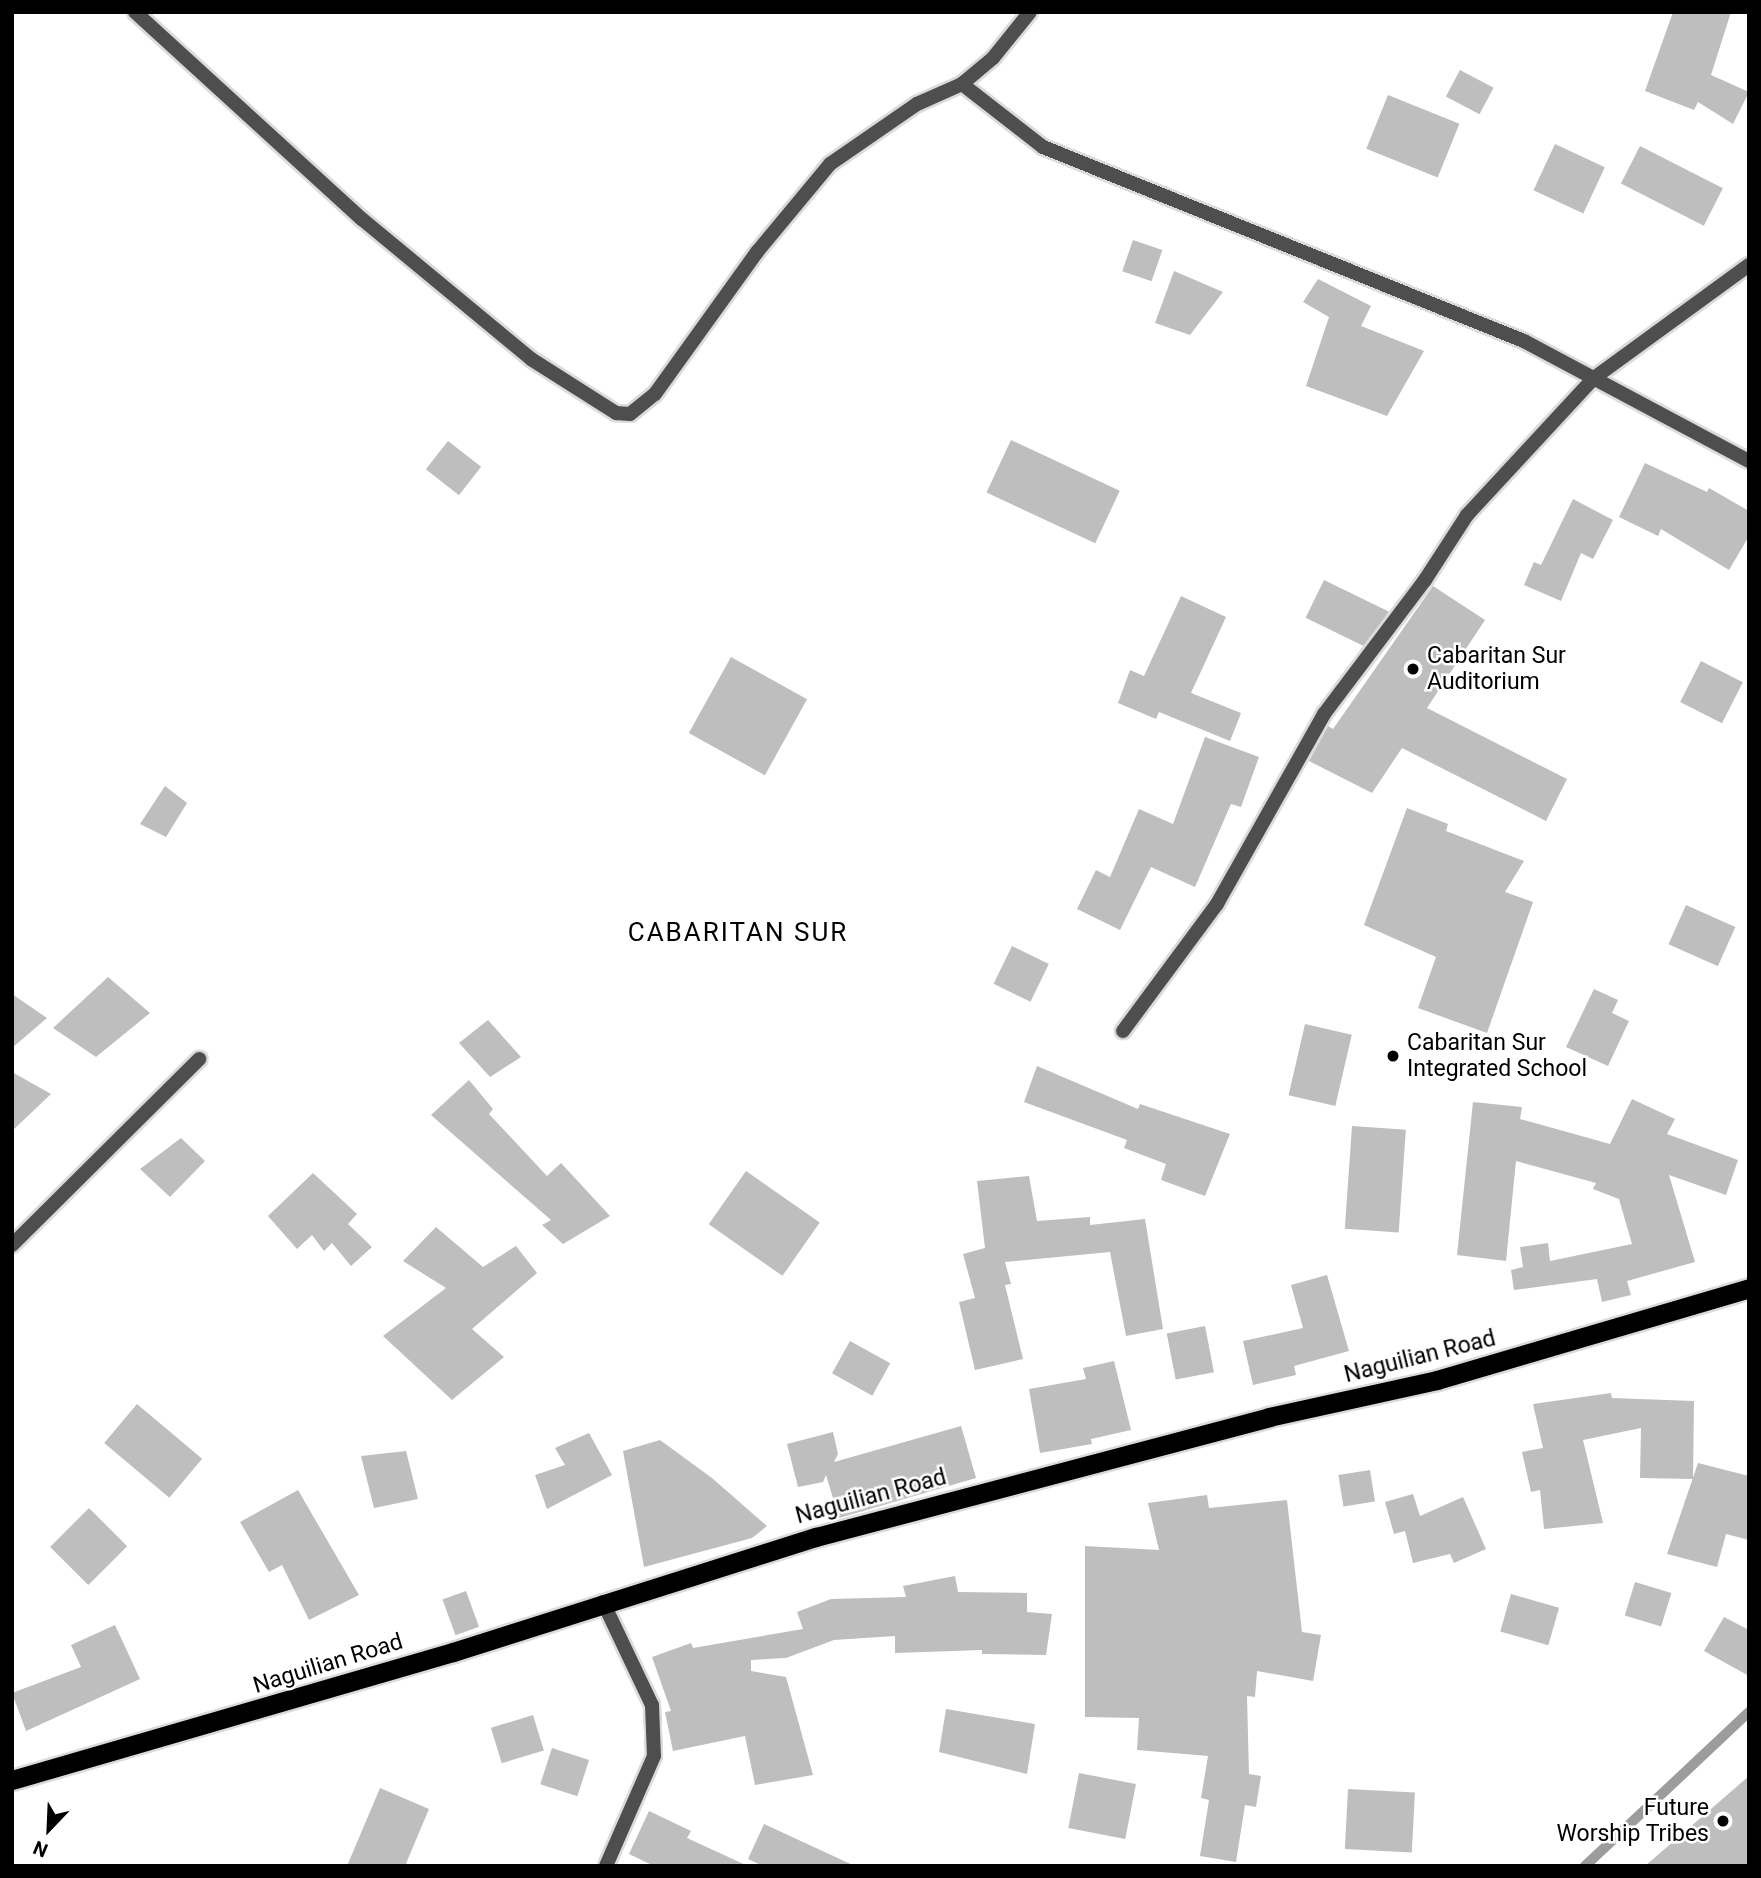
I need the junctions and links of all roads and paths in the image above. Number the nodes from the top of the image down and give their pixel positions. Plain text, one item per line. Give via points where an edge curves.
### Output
1 (135, 12) edge
2 (1030, 12) edge
3 (962, 84) junction
4 (1749, 265) edge
5 (1594, 379) junction
6 (1749, 461) edge
7 (1123, 1031) dead end
8 (199, 1059) dead end
9 (12, 1245) edge
10 (1749, 1287) edge
11 (603, 1602) junction
12 (12, 1780) edge
13 (606, 1866) edge

1 - 3 street via 362,219 531,359 616,413 630,414 655,394 757,251 830,164 917,104
2 - 3 street via 993,58
3 - 5 street via 1044,147 1445,307
4 - 5 street
5 - 6 street
5 - 7 street via 1467,515 1425,580 1324,714 1217,904
8 - 9 street
10 - 11 highway, Naguilian Road via 1448,1377 1269,1417 856,1526
11 - 12 highway, Naguilian Road via 148,1744
11 - 13 street via 652,1704 654,1756

